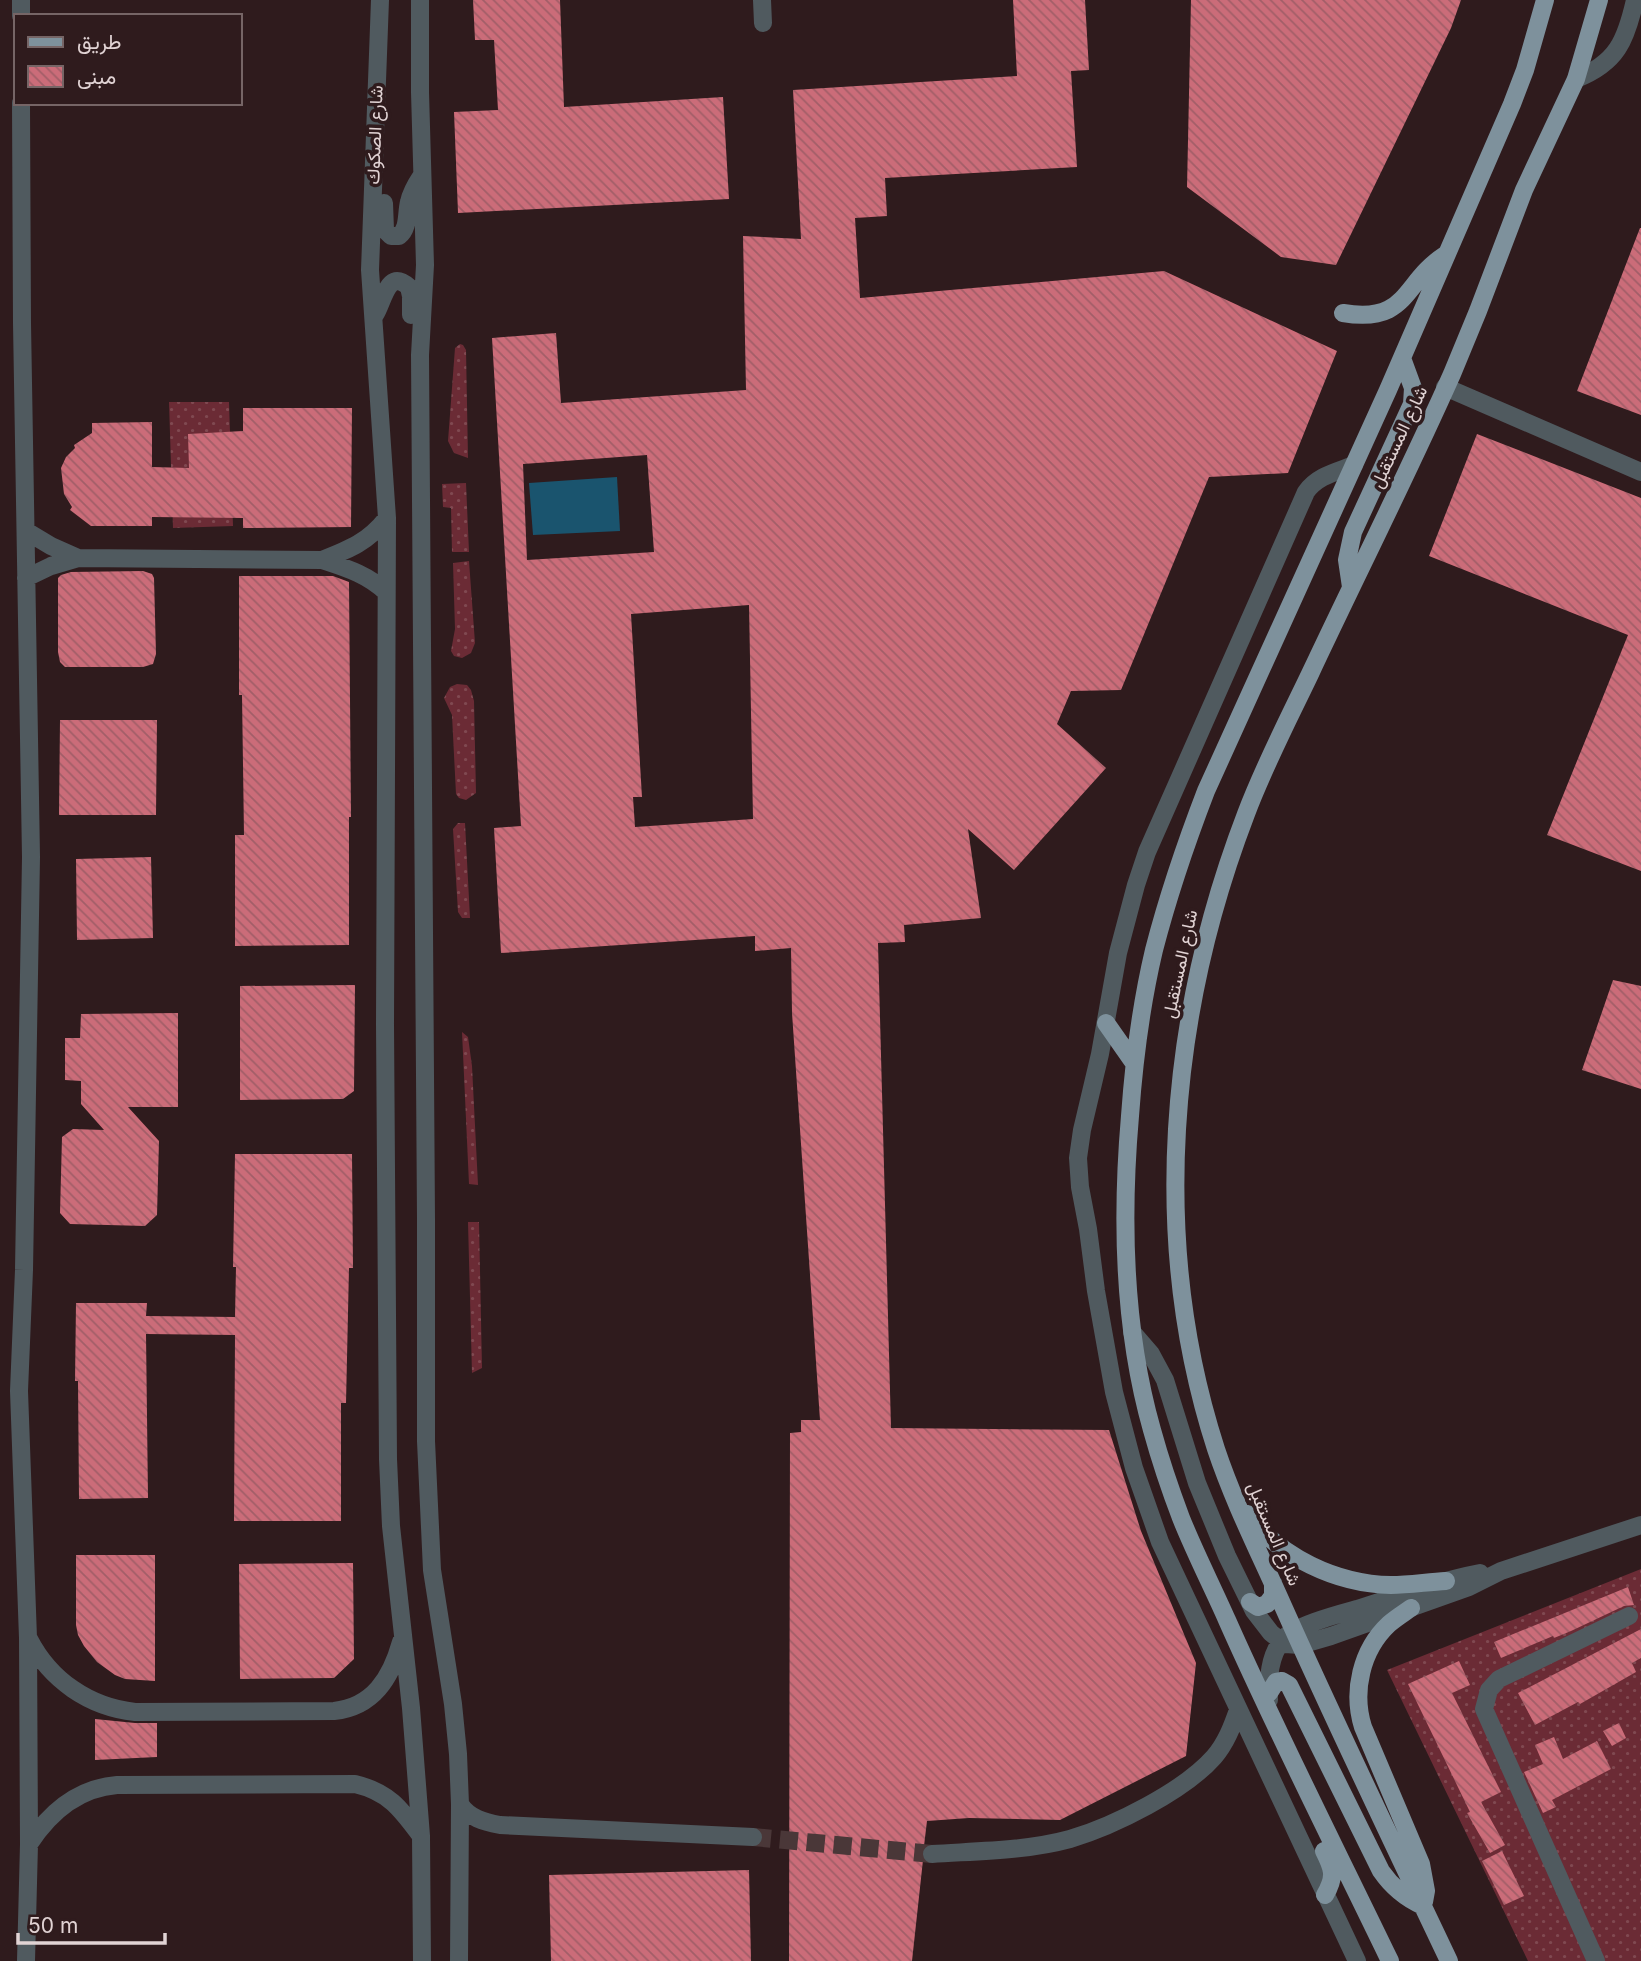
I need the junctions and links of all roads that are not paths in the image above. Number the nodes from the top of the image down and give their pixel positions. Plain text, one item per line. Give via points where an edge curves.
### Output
1 (380, 0) edge
2 (420, 0) edge
3 (762, 0) edge
4 (1545, 0) edge
5 (1599, 0) edge
6 (1635, 0) edge
7 (763, 23) dead end
8 (1576, 79) junction
9 (377, 89) junction
10 (21, 105) edge
11 (422, 175) junction
12 (1448, 253) junction
13 (1343, 313) dead end
14 (373, 317) junction
15 (420, 355) junction
16 (1402, 358) junction
17 (1446, 387) junction
18 (1354, 465) junction
19 (1641, 472) edge
20 (387, 518) junction
21 (26, 531) junction
22 (78, 558) junction
23 (322, 560) junction
24 (26, 578) junction
25 (1351, 587) junction
26 (386, 592) junction
27 (1106, 1023) junction
28 (1134, 1063) junction
29 (1132, 1332) junction
30 (1235, 1499) junction
31 (1641, 1525) edge
32 (1501, 1571) junction
33 (1446, 1581) junction
34 (1273, 1583) junction
35 (1250, 1602) junction
36 (1411, 1608) junction
37 (1629, 1616) dead end
38 (403, 1635) junction
39 (28, 1638) junction
40 (1292, 1640) junction
41 (1269, 1693) junction
42 (1238, 1710) junction
43 (1270, 1712) junction
44 (460, 1804) junction
45 (1316, 1808) junction
46 (421, 1836) junction
47 (753, 1838) tunnel mouth
48 (29, 1844) junction
49 (932, 1854) tunnel mouth
50 (1325, 1895) junction
51 (1423, 1906) junction
52 (26, 1961) edge
53 (422, 1961) edge
54 (459, 1961) edge
55 (1357, 1961) edge
56 (1390, 1961) edge
57 (1449, 1961) edge
58 (1596, 1961) edge

1 - 9 street, شارع الصكوك
2 - 11 street
3 - 7 street
4 - 12 main road, شارع المستقبل via 1512,104
5 - 8 main road, شارع المستقبل
6 - 8 street via 1617,51 1599,68
8 - 17 main road, شارع المستقبل via 1524,190
9 - 11 street via 384,104 384,226 391,236 405,230 410,198
9 - 14 street, شارع الصكوك via 370,270
10 - 21 street
11 - 15 street via 425,265
12 - 13 main road via 1389,310 1359,316
12 - 16 main road, شارع المستقبل
14 - 15 street via 389,285 406,284 411,292 413,338
14 - 20 street, شارع الصكوك
15 - 44 street via 426,1454 432,1570 453,1704
16 - 18 main road, شارع المستقبل
16 - 25 main road via 1413,388 1412,404 1353,532 1347,560
17 - 19 street
17 - 25 main road, شارع المستقبل
18 - 27 street via 1310,486 1266,582 1147,852 1126,919
18 - 28 main road, شارع المستقبل via 1219,760 1186,844 1154,952
20 - 23 street via 361,543
20 - 26 street, شارع الصكوك
21 - 22 street
21 - 24 street
22 - 23 street
22 - 24 street
23 - 26 street via 359,573
24 - 39 street via 31,938 19,1391
25 - 30 main road, شارع المستقبل via 1259,777 1219,888 1196,980 1182,1071 1175,1191 1182,1296 1202,1399
26 - 38 street, شارع الصكوك via 388,1459
27 - 28 main road
27 - 42 street via 1078,1165 1106,1354 1123,1430 1155,1530
28 - 29 main road, شارع المستقبل via 1125,1207
29 - 35 street via 1165,1380 1202,1495
29 - 43 main road, شارع المستقبل via 1151,1426 1173,1495
30 - 33 main road via 1276,1544 1330,1574 1391,1585
30 - 34 main road, شارع المستقبل
31 - 32 street
32 - 33 street
32 - 36 street
33 - 40 street via 1324,1619
34 - 35 main road via 1273,1596 1267,1604 1258,1607
34 - 40 main road, شارع المستقبل
35 - 40 street via 1262,1622
36 - 40 street via 1331,1636
36 - 51 main road via 1389,1625 1372,1647 1361,1673 1358,1703 1363,1727 1422,1864
37 - 58 street via 1499,1679 1489,1690 1484,1709
38 - 39 street via 375,1693 351,1708 334,1711 113,1709 92,1702 57,1677
38 - 46 street, شارع الصكوك
39 - 48 street
40 - 41 street via 1272,1661
40 - 51 main road, شارع المستقبل
41 - 43 street
41 - 51 main road via 1276,1682 1289,1685 1381,1871 1395,1889
42 - 49 street via 1229,1736 1196,1774 1101,1828 1040,1845
42 - 50 street
43 - 45 main road, شارع المستقبل
44 - 47 street via 476,1818 500,1825
44 - 54 street
45 - 50 main road via 1314,1827 1333,1873
45 - 56 main road, شارع المستقبل
46 - 48 street via 395,1803 355,1784 117,1785 90,1790 63,1805
46 - 53 street, شارع الصكوك
48 - 52 street
50 - 55 street
51 - 57 main road, شارع المستقبل

